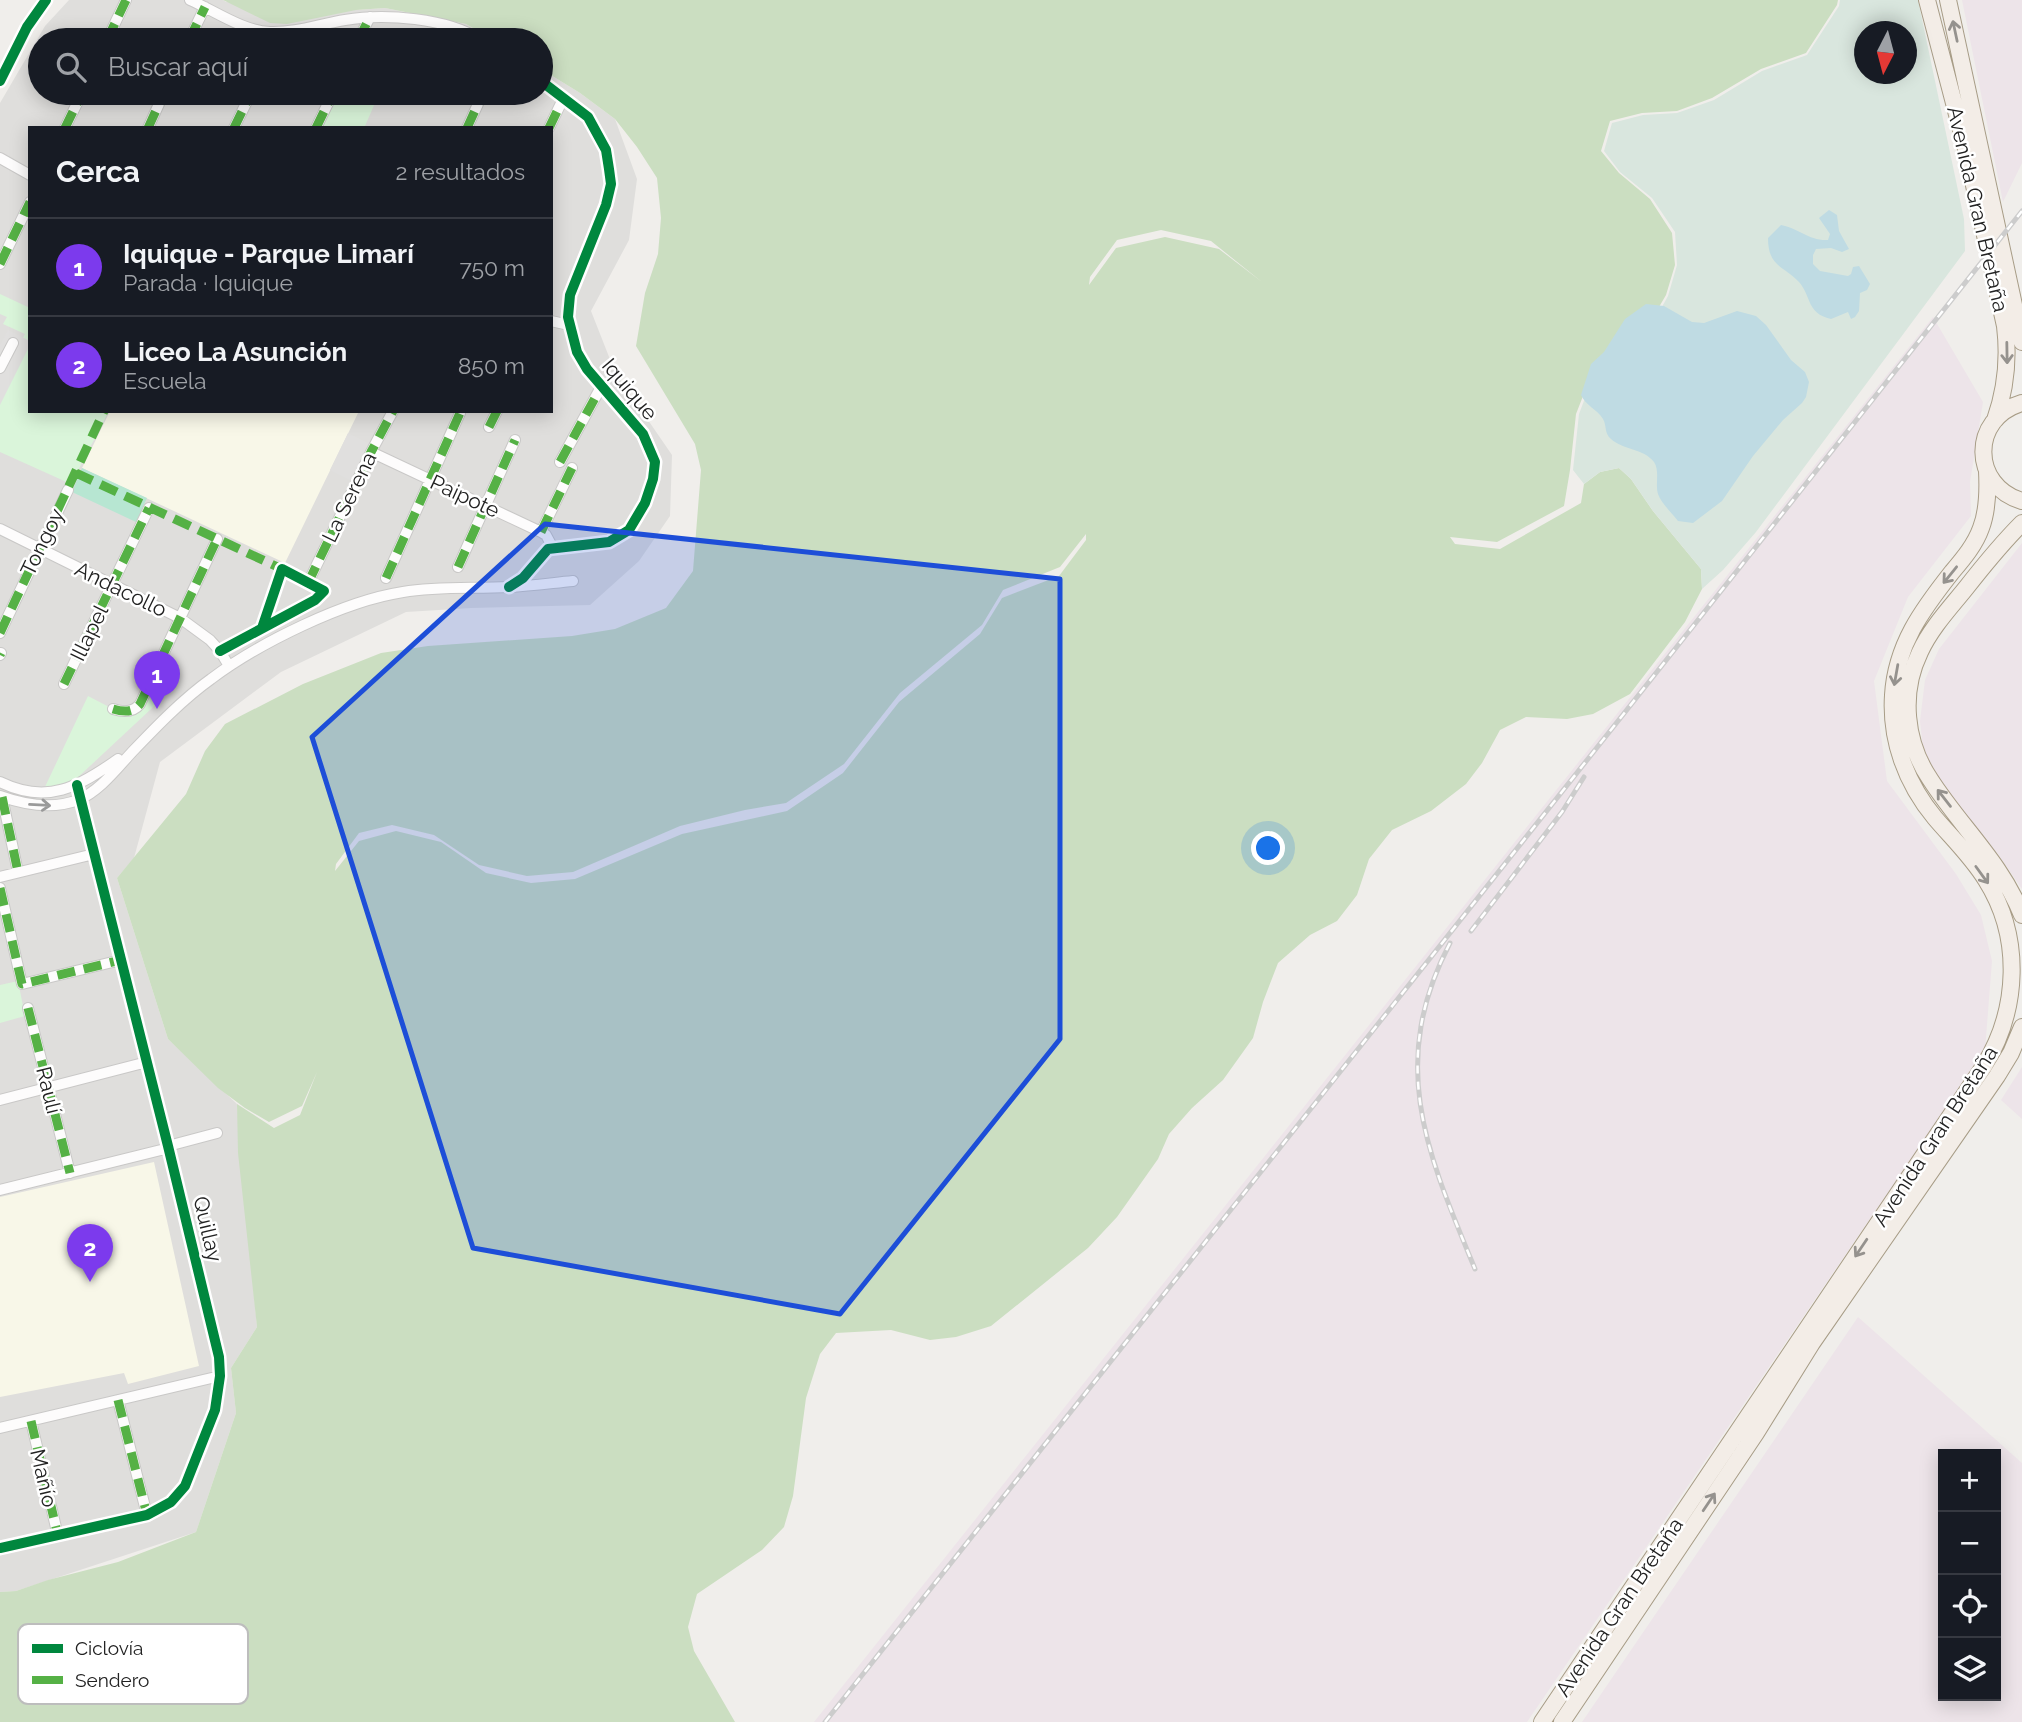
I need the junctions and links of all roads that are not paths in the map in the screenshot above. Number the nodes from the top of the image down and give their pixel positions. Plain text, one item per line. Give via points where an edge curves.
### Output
1 (47, 0) edge
2 (126, 0) edge
3 (190, 0) edge
4 (1927, 0) edge
5 (1948, 0) edge
6 (205, 6) junction
7 (370, 17) junction
8 (113, 28) edge
9 (195, 28) edge
10 (249, 28) edge
11 (318, 28) edge
12 (364, 28) edge
13 (451, 28) edge
14 (0, 81) edge
15 (553, 89) edge
16 (564, 97) junction
17 (76, 105) edge
18 (159, 105) edge
19 (245, 105) edge
20 (327, 105) edge
21 (478, 105) edge
22 (66, 126) edge
23 (149, 126) edge
24 (235, 126) edge
25 (317, 126) edge
26 (468, 126) edge
27 (550, 126) edge
28 (0, 158) edge
29 (28, 174) edge
30 (28, 206) edge
31 (0, 264) edge
32 (553, 321) edge
33 (569, 325) junction
34 (2022, 342) edge
35 (13, 343) dead end
36 (0, 369) edge
37 (601, 387) junction
38 (2022, 403) edge
39 (392, 413) edge
40 (460, 413) dead end
41 (496, 413) edge
42 (1995, 420) junction
43 (489, 427) dead end
44 (515, 440) dead end
45 (371, 452) junction
46 (560, 462) dead end
47 (572, 468) dead end
48 (1987, 471) junction
49 (430, 479) junction
50 (68, 490) dead end
51 (2022, 501) edge
52 (487, 506) junction
53 (149, 508) dead end
54 (2022, 523) edge
55 (0, 529) edge
56 (541, 532) junction
57 (217, 539) dead end
58 (39, 548) junction
59 (553, 548) junction
60 (458, 567) dead end
61 (386, 579) dead end
62 (573, 581) dead end
63 (308, 583) junction
64 (113, 585) junction
65 (509, 587) junction
66 (180, 618) junction
67 (262, 628) junction
68 (0, 633) edge
69 (220, 651) junction
70 (229, 666) junction
71 (64, 684) dead end
72 (113, 709) dead end
73 (145, 738) junction
74 (0, 782) edge
75 (77, 785) junction
76 (1, 796) edge
77 (80, 799) junction
78 (94, 854) junction
79 (18, 872) junction
80 (0, 877) edge
81 (0, 888) edge
82 (2022, 915) edge
83 (121, 960) junction
84 (28, 1008) dead end
85 (2022, 1027) edge
86 (148, 1062) junction
87 (48, 1088) junction
88 (0, 1100) edge
89 (217, 1133) dead end
90 (169, 1147) junction
91 (70, 1173) junction
92 (0, 1190) edge
93 (220, 1376) junction
94 (118, 1400) junction
95 (31, 1421) junction
96 (0, 1429) edge
97 (147, 1515) junction
98 (58, 1535) junction
99 (0, 1548) edge
100 (1542, 1722) edge
101 (1562, 1722) edge

1 - 14 street via 27,27
2 - 8 street
3 - 6 street
4 -> 42 main road, Avenida Gran Bretaña via 1966,149 2004,326 2006,370
34 -> 5 main road, Avenida Gran Bretaña
6 - 9 street
6 - 10 street
7 - 11 street
7 - 12 street
7 - 13 street
15 - 16 street, Iquique
16 - 27 street
16 - 33 street, Iquique via 598,132 611,184 570,295
17 - 22 street
18 - 23 street
19 - 24 street
20 - 25 street
21 - 26 street
28 - 29 street
30 - 31 street
32 - 33 street
33 - 37 street, Iquique via 577,352
35 - 36 street
37 - 46 street
37 - 59 street, Iquique via 643,434 655,462 653,479 629,530 609,542
38 - 42 main road
39 - 45 street, La Serena
40 - 49 street
41 - 43 street
42 - 48 main road, Avenida Gran Bretaña via 1984,441
44 - 52 street
45 - 49 street, Paipote
45 - 63 street, La Serena
47 - 56 street
48 - 51 main road via 1999,488
48 -> 100 main road, Avenida Gran Bretaña via 1981,529 1909,632 1896,670 1893,709 1898,749 1913,786 1986,879 2003,913 2013,974 2001,1034 1984,1066
49 - 52 street, Paipote
49 - 61 street
50 - 58 street, Tongoy
52 - 56 street, Paipote
52 - 60 street
53 - 64 street, Illapel
82 -> 54 main road via 1994,862 1923,768 1913,742 1908,707 1912,673 1924,643
55 - 58 street, Andacollo
56 - 59 street, Paipote
57 - 66 street
58 - 64 street, Andacollo
58 - 68 street, Tongoy
59 - 65 street via 544,551 523,578
62 - 65 street
63 - 67 street via 324,591
63 - 67 street via 282,569
64 - 66 street, Andacollo
64 - 71 street, Illapel
65 - 70 street via 419,589 367,600 290,632
66 - 69 street, Andacollo
66 - 72 street via 138,707 125,712
67 - 69 street
69 - 70 street, Andacollo
70 - 73 street
73 - 75 street
73 - 77 street
74 - 75 street via 42,792 60,792
75 - 77 street, Quillay
76 -> 77 street via 43,806
76 - 79 street
77 - 78 street, Quillay
78 - 79 street
78 - 83 street, Quillay
79 - 80 street
81 - 83 street via 22,984
83 - 86 street, Quillay
84 - 87 street, Raulí
101 -> 85 main road, Avenida Gran Bretaña via 1812,1343 2004,1065
86 - 87 street
86 - 90 street, Quillay
87 - 88 street
87 - 91 street, Raulí
89 - 90 street
90 - 91 street
90 - 93 street, Quillay
91 - 92 street
93 - 94 street
93 - 97 street, Quillay via 215,1410 185,1486 171,1502
94 - 95 street
94 - 97 street
95 - 96 street
95 - 98 street, Mañío
97 - 98 street, Quillay
98 - 99 street, Quillay

